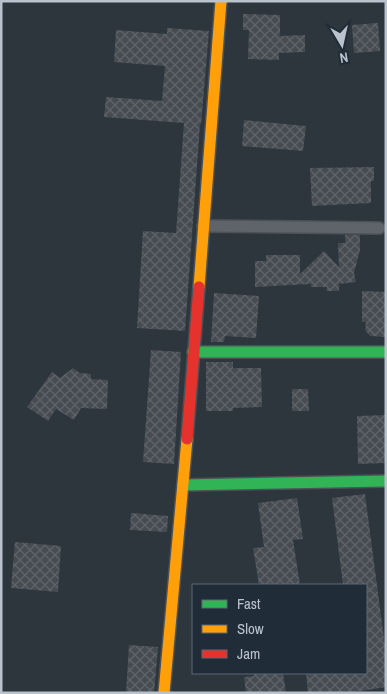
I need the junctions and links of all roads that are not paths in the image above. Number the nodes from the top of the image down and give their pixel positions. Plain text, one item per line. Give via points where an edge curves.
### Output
1 (220, 1) edge
2 (203, 226) junction
3 (379, 228) dead end
4 (193, 352) junction
5 (386, 352) edge
6 (386, 481) edge
7 (183, 485) junction
8 (164, 693) edge

1 - 2 main road
2 - 3 street
2 - 4 main road
4 - 5 main road
4 - 7 main road
6 - 7 main road
7 - 8 main road

